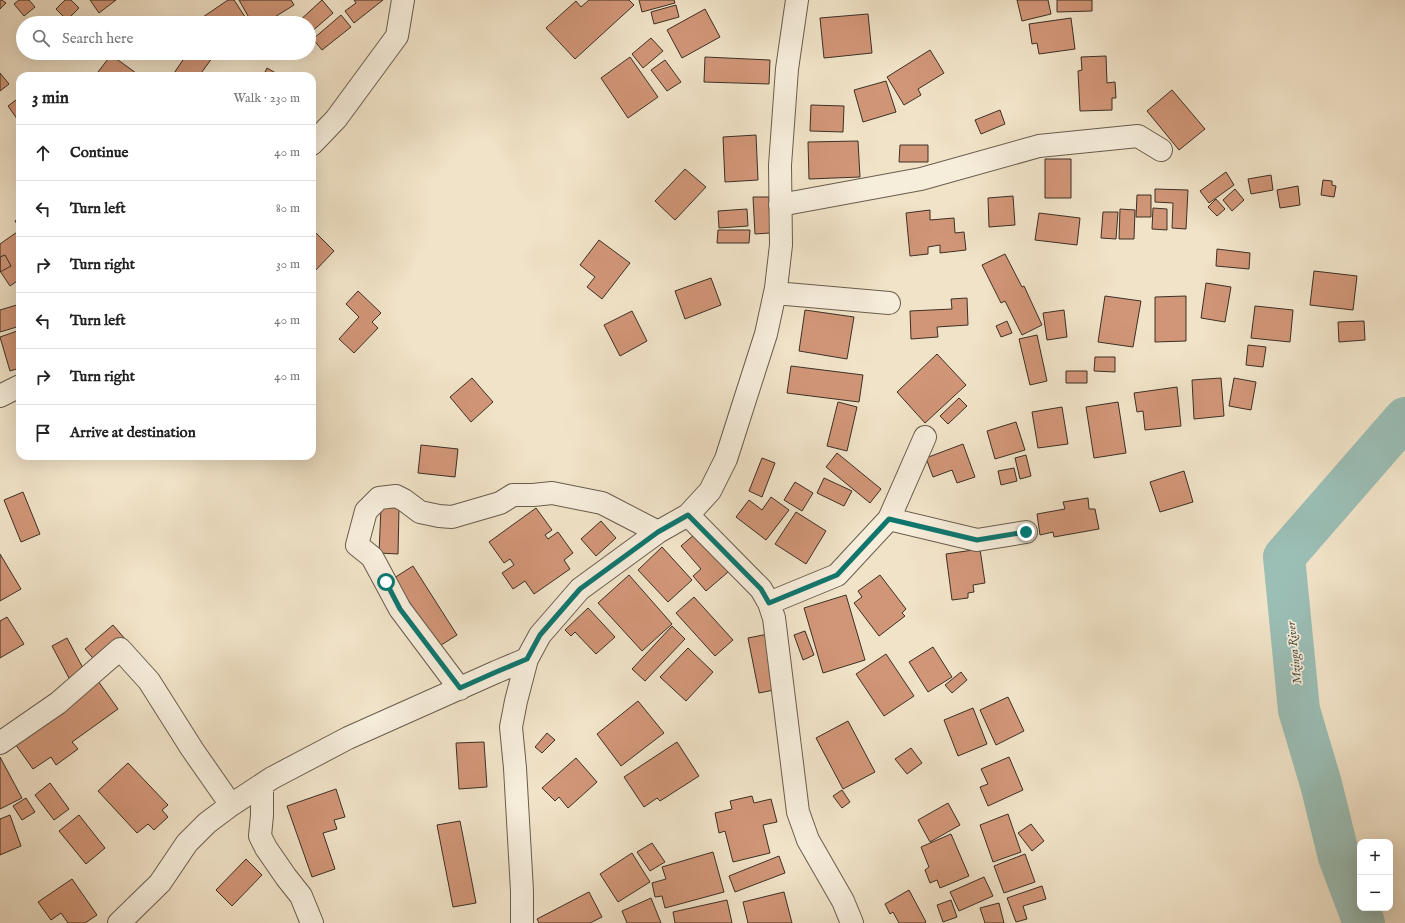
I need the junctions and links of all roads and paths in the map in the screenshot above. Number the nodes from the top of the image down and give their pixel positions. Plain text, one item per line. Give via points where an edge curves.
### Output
1 (403, 0) edge
2 (797, 0) edge
3 (316, 140) edge
4 (1161, 150) dead end
5 (780, 205) junction
6 (774, 293) junction
7 (889, 303) dead end
8 (16, 388) edge
9 (0, 396) edge
10 (925, 437) dead end
11 (688, 515) junction
12 (889, 519) junction
13 (658, 532) junction
14 (1026, 532) dead end
15 (769, 603) junction
16 (527, 659) junction
17 (460, 688) junction
18 (0, 743) edge
19 (262, 785) junction
20 (231, 805) junction
21 (119, 923) edge
22 (312, 923) edge
23 (522, 923) edge
24 (852, 923) edge

1 - 3 street via 397,36 336,119
2 - 5 street via 787,69 780,165
4 - 5 street via 1138,136 1039,146 921,179
5 - 6 street via 781,245
6 - 7 street
6 - 11 street via 766,334 726,459 710,491
8 - 9 street
10 - 12 street
11 - 13 street
11 - 15 street via 761,589
12 - 14 street via 977,540
12 - 15 street via 837,575
13 - 16 street via 580,589 540,635
13 - 17 street via 602,503 552,493 513,495 500,503 452,517 420,512 396,496 379,498 366,511 357,545 372,557 400,609
15 - 24 street via 774,618 798,812 808,840 843,901
16 - 17 street
16 - 23 street via 511,727
17 - 19 street via 348,738
18 - 20 street via 58,703 120,649 150,681 192,749
19 - 20 street
19 - 22 street via 260,836 286,877 302,896
20 - 21 street via 207,823 187,843 160,883

